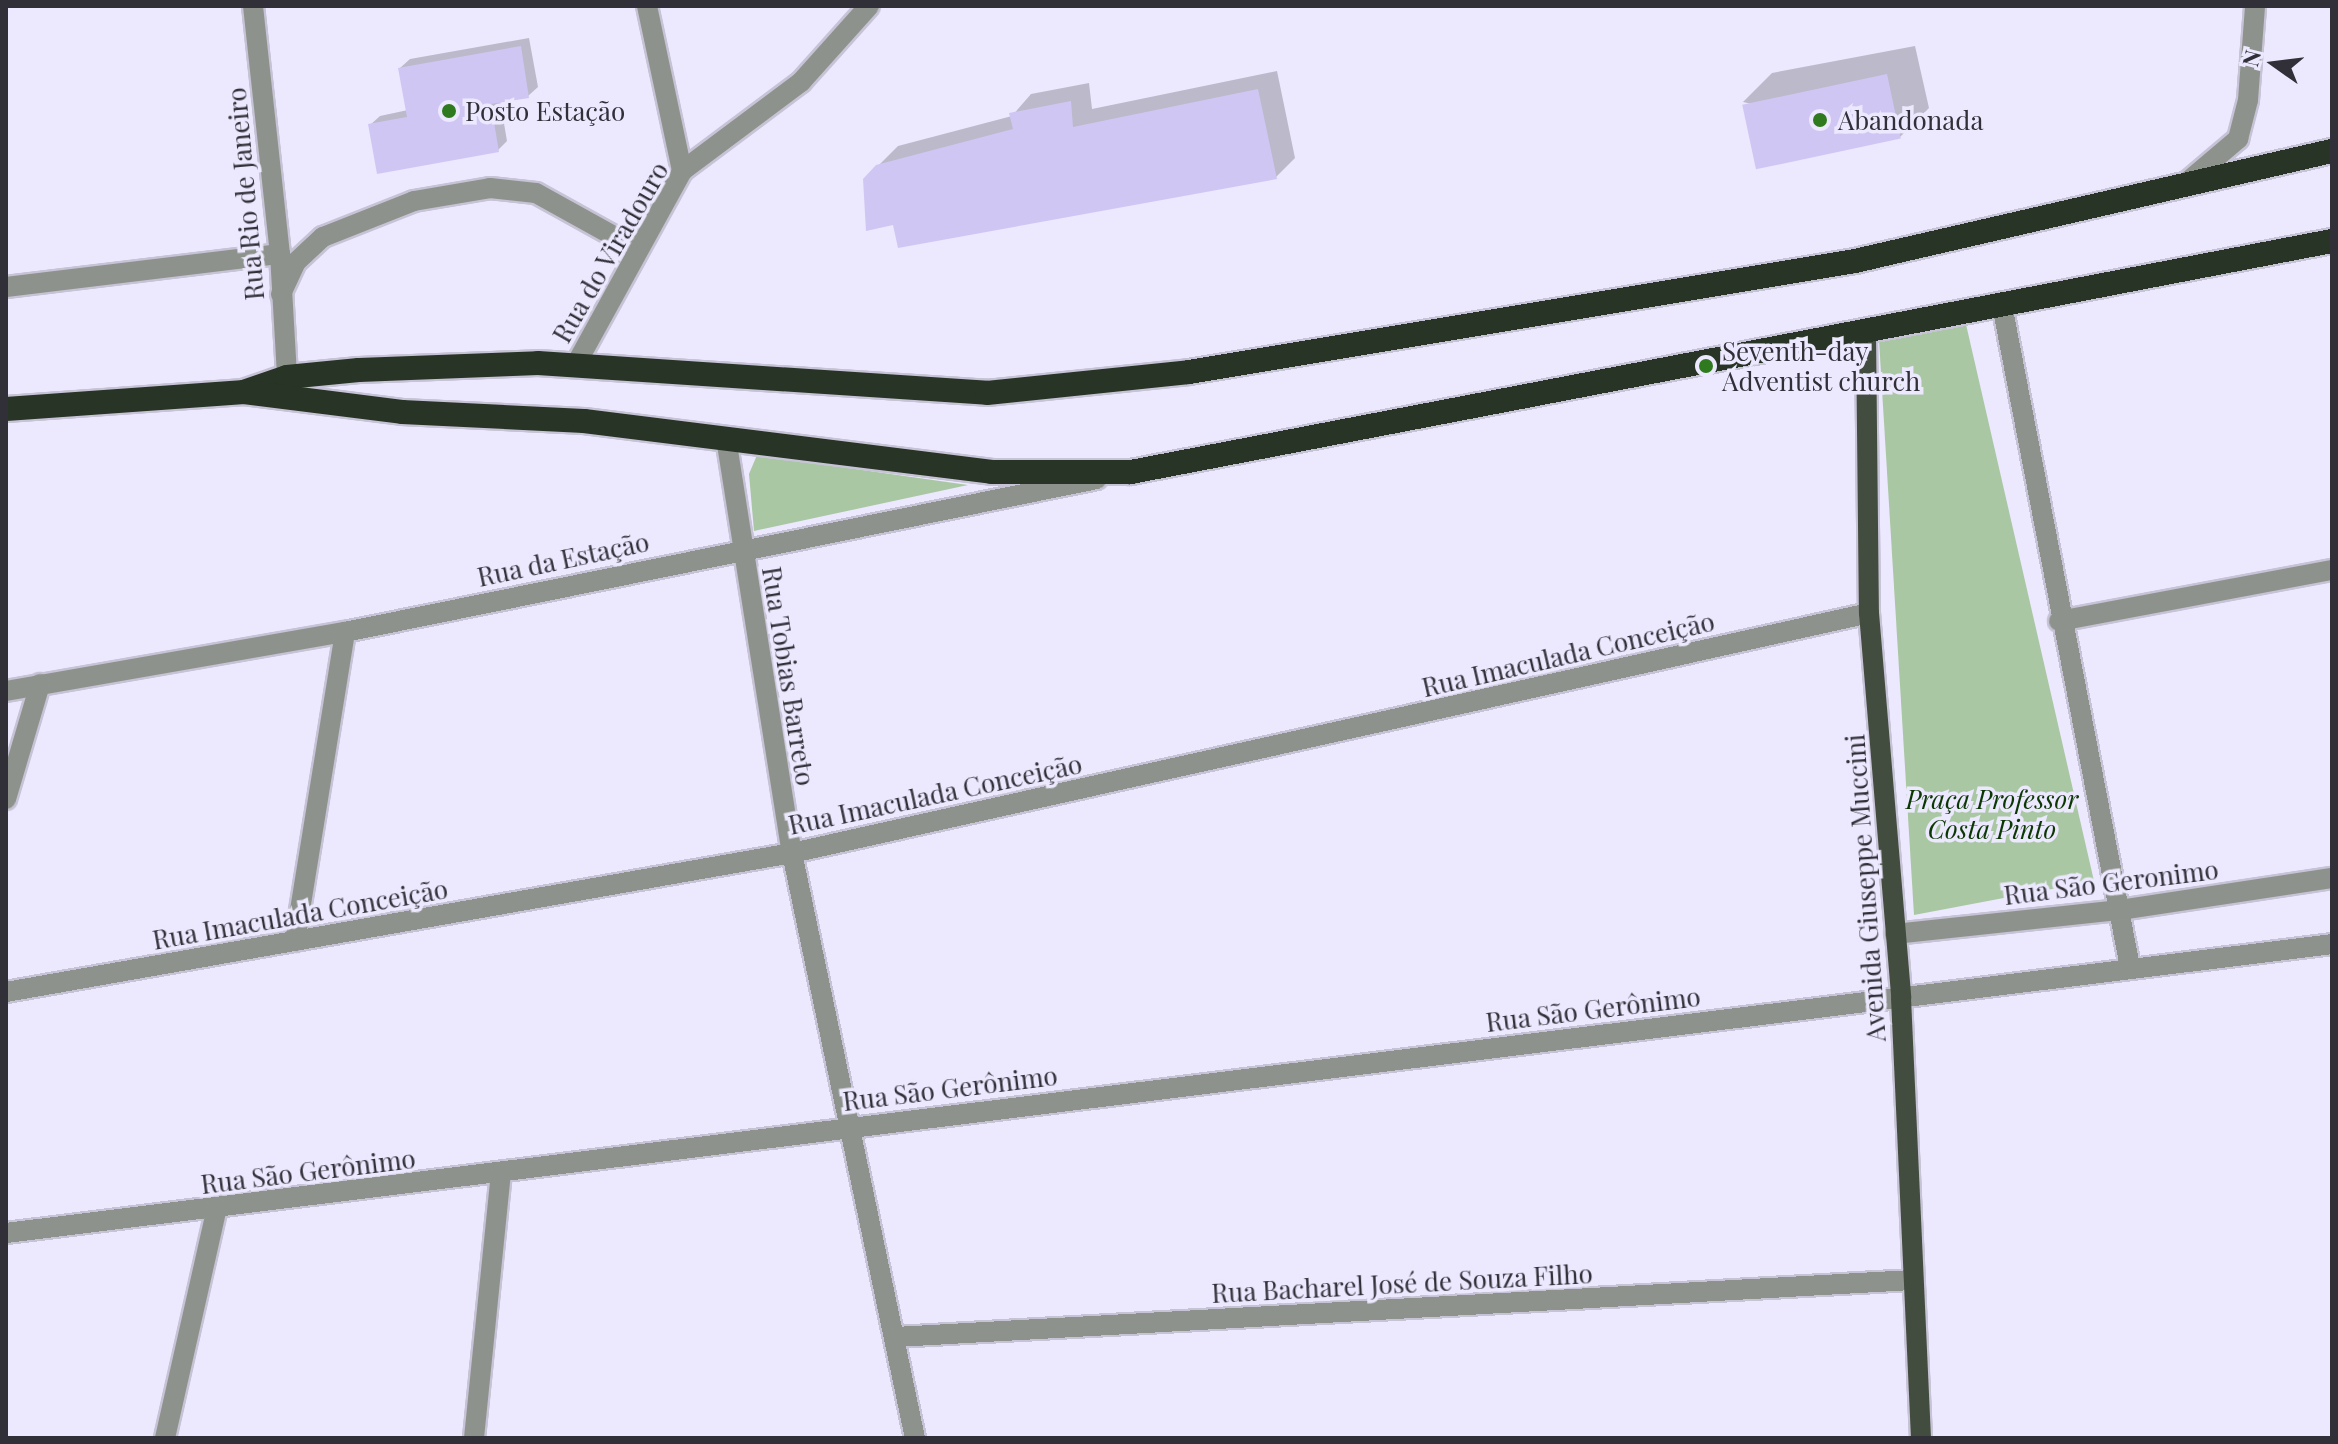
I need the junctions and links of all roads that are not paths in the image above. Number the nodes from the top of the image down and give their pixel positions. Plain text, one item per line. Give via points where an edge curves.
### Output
1 (253, 6) edge
2 (647, 6) edge
3 (869, 6) edge
4 (2255, 6) edge
5 (2332, 151) edge
6 (682, 171) junction
7 (2181, 187) junction
8 (2332, 241) edge
9 (637, 249) junction
10 (280, 254) junction
11 (6, 287) edge
12 (281, 294) junction
13 (2002, 305) junction
14 (1866, 334) junction
15 (575, 366) junction
16 (287, 377) junction
17 (244, 392) junction
18 (6, 409) edge
19 (726, 438) junction
20 (1131, 472) junction
21 (742, 548) junction
22 (2332, 570) edge
23 (1869, 613) junction
24 (2059, 621) junction
25 (345, 632) junction
26 (40, 684) junction
27 (6, 691) edge
28 (6, 799) edge
29 (792, 853) junction
30 (2332, 878) edge
31 (2120, 910) junction
32 (1895, 934) junction
33 (295, 941) junction
34 (2332, 944) edge
35 (2130, 967) junction
36 (6, 992) edge
37 (1901, 998) junction
38 (846, 1127) junction
39 (501, 1174) junction
40 (217, 1208) junction
41 (6, 1233) edge
42 (1912, 1280) junction
43 (896, 1337) junction
44 (165, 1438) edge
45 (474, 1438) edge
46 (915, 1438) edge
47 (1921, 1438) edge

1 - 10 street, Rua Rio de Janeiro
2 - 6 street
3 - 6 street, Rua do Viradouro via 801,82
4 - 7 street via 2248,100 2238,139
5 - 7 highway
6 - 9 street, Rua do Viradouro
7 - 15 highway via 1855,261 1189,372 987,393
8 - 13 highway
9 - 12 street via 536,193 490,188 414,201 323,237 296,262
9 - 15 street, Rua do Viradouro
10 - 11 street
10 - 12 street, Rua Rio de Janeiro
12 - 16 street, Rua Rio de Janeiro
13 - 14 highway
13 - 24 street
14 - 20 highway
14 - 23 main road, Avenida Giuseppe Muccini
15 - 16 highway via 414,367
16 - 17 highway
17 - 18 highway
17 - 19 highway via 298,402 512,415
19 - 20 highway via 992,472
19 - 21 street, Rua Tobias Barreto
20 - 21 street, Rua da Estação
21 - 25 street, Rua da Estação
21 - 29 street, Rua Tobias Barreto
22 - 24 street
23 - 29 street, Rua Imaculada Conceição
23 - 32 main road, Avenida Giuseppe Muccini
24 - 31 street
25 - 26 street, Rua da Estação
25 - 33 street
26 - 27 street, Rua da Estação
26 - 28 street
29 - 33 street, Rua Imaculada Conceição
29 - 38 street, Rua Tobias Barreto
30 - 31 street, Rua São Geronimo
31 - 32 street, Rua São Geronimo
31 - 35 street
32 - 37 main road, Avenida Giuseppe Muccini
33 - 36 street, Rua Imaculada Conceição
34 - 35 street
35 - 37 street
37 - 38 street, Rua São Gerônimo
37 - 42 main road, Avenida Giuseppe Muccini
38 - 39 street, Rua São Gerônimo
38 - 43 street, Rua Tobias Barreto
39 - 40 street, Rua São Gerônimo
39 - 45 street
40 - 41 street, Rua São Gerônimo
40 - 44 street
42 - 43 street, Rua Bacharel José de Souza Filho
42 - 47 main road, Avenida Giuseppe Muccini
43 - 46 street, Rua Tobias Barreto

